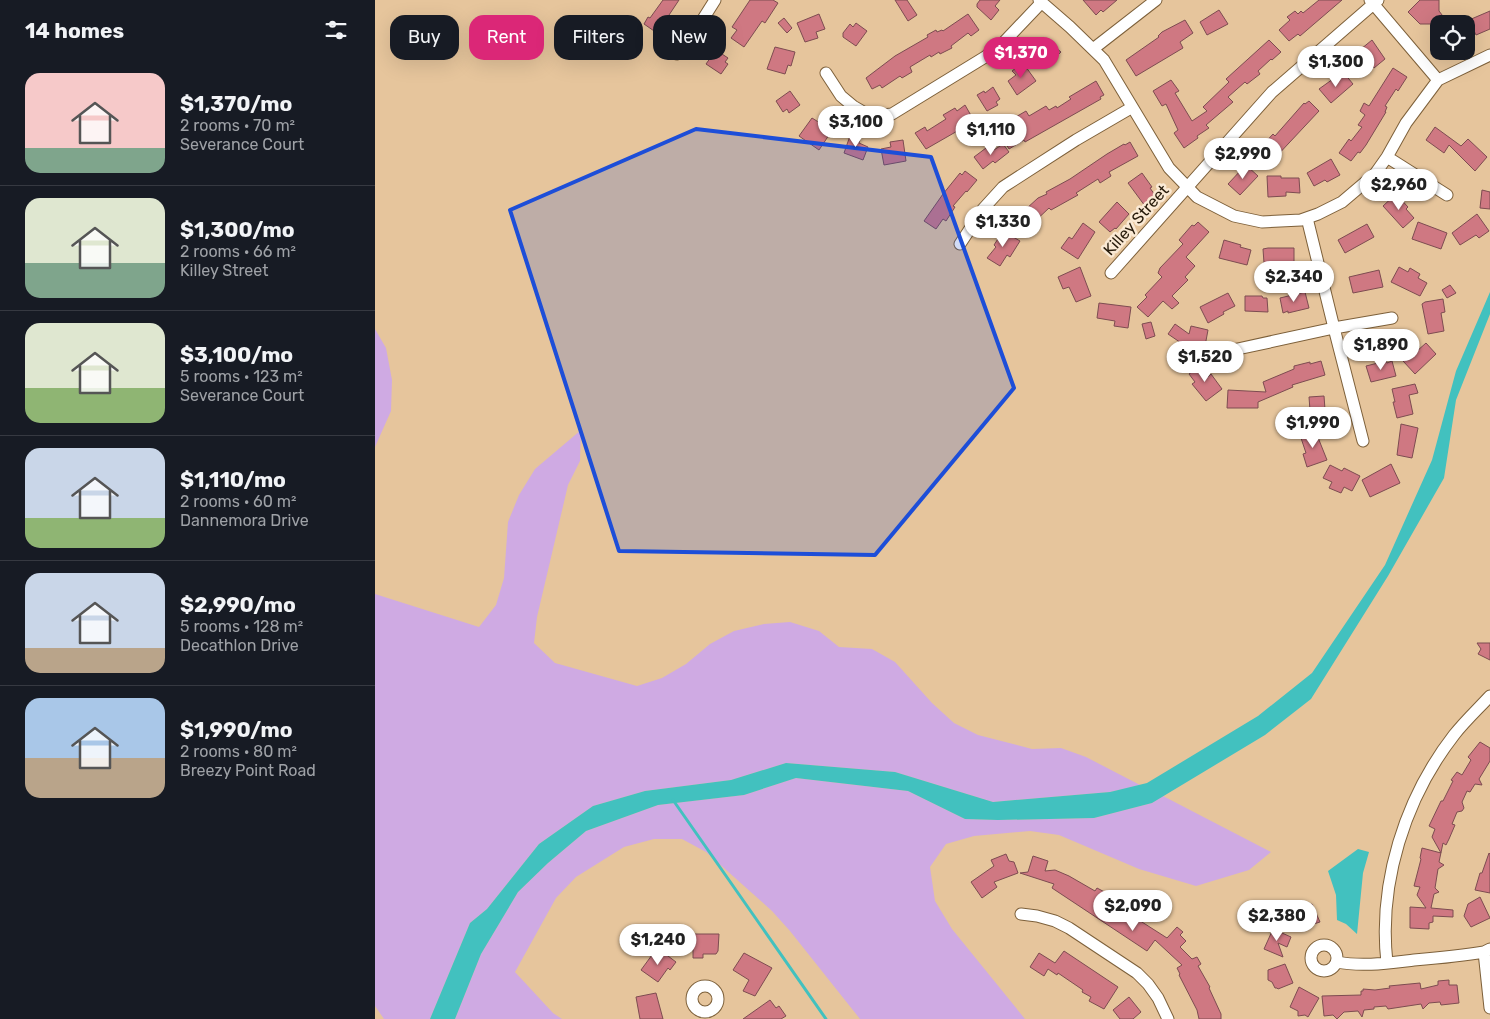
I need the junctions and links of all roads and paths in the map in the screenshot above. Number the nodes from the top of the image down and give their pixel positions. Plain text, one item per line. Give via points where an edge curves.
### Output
1 (715, 0) edge
2 (1157, 0) edge
3 (1041, 1) edge
4 (1374, 1) edge
5 (704, 15) edge
6 (1093, 49) junction
7 (1490, 55) edge
8 (826, 73) dead end
9 (1438, 80) junction
10 (1131, 108) junction
11 (1387, 157) junction
12 (1188, 187) junction
13 (1447, 196) dead end
14 (1307, 218) junction
15 (960, 244) dead end
16 (1111, 273) dead end
17 (1392, 318) dead end
18 (1333, 328) junction
19 (1233, 350) dead end
20 (1363, 441) dead end
21 (1490, 696) edge
22 (1021, 914) dead end
23 (1487, 950) edge
24 (1337, 962) dead end
25 (1387, 963) junction
26 (1490, 1008) edge
27 (1168, 1019) edge

1 - 5 street
2 - 6 street
3 - 6 street
3 - 8 street via 1004,42 985,57 892,114 874,116 853,106 837,91
4 - 9 street
4 - 12 street, Killey Street via 1272,92
6 - 10 street via 1104,60
7 - 9 street
9 - 11 street
10 - 12 street via 1169,168
10 - 15 street via 1003,187 983,209
11 - 13 street
11 - 14 street via 1375,174 1342,202
12 - 14 street via 1197,197 1234,216 1262,222
12 - 16 street, Killey Street
14 - 18 street
17 - 18 street
18 - 19 street
18 - 20 street
21 - 25 street via 1437,759 1409,815 1388,890
22 - 27 street via 1055,921 1067,927 1137,973 1158,998
23 - 25 street via 1461,956
23 - 26 street
24 - 25 street via 1349,965

